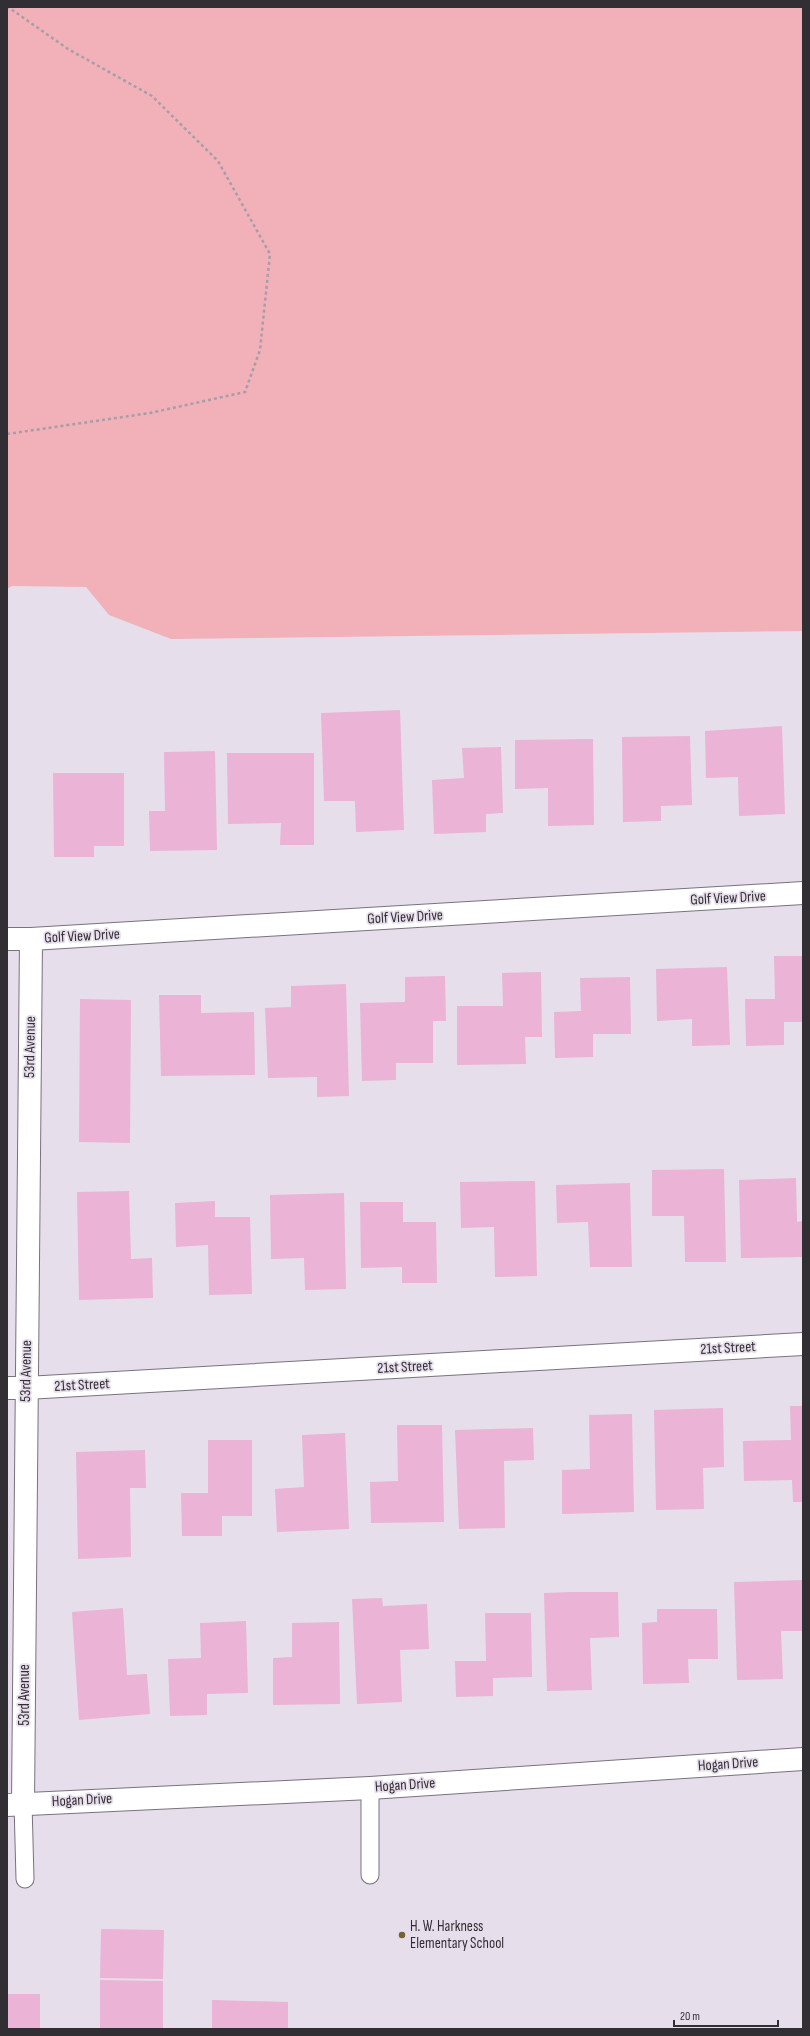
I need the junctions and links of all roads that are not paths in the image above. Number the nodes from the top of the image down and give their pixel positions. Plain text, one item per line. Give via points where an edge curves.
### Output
1 (803, 893) edge
2 (7, 939) edge
3 (31, 939) junction
4 (803, 1344) edge
5 (16, 1388) edge
6 (803, 1759) edge
7 (370, 1788) junction
8 (15, 1804) edge
9 (370, 1875) dead end
10 (25, 1879) dead end

1 - 3 street, Golf View Drive
2 - 3 street, Golf View Drive
3 - 5 street, 53rd Avenue
4 - 5 street, 21st Street
5 - 8 street, 53rd Avenue
6 - 7 street, Hogan Drive
7 - 8 street, Hogan Drive
7 - 9 lane
8 - 10 lane

